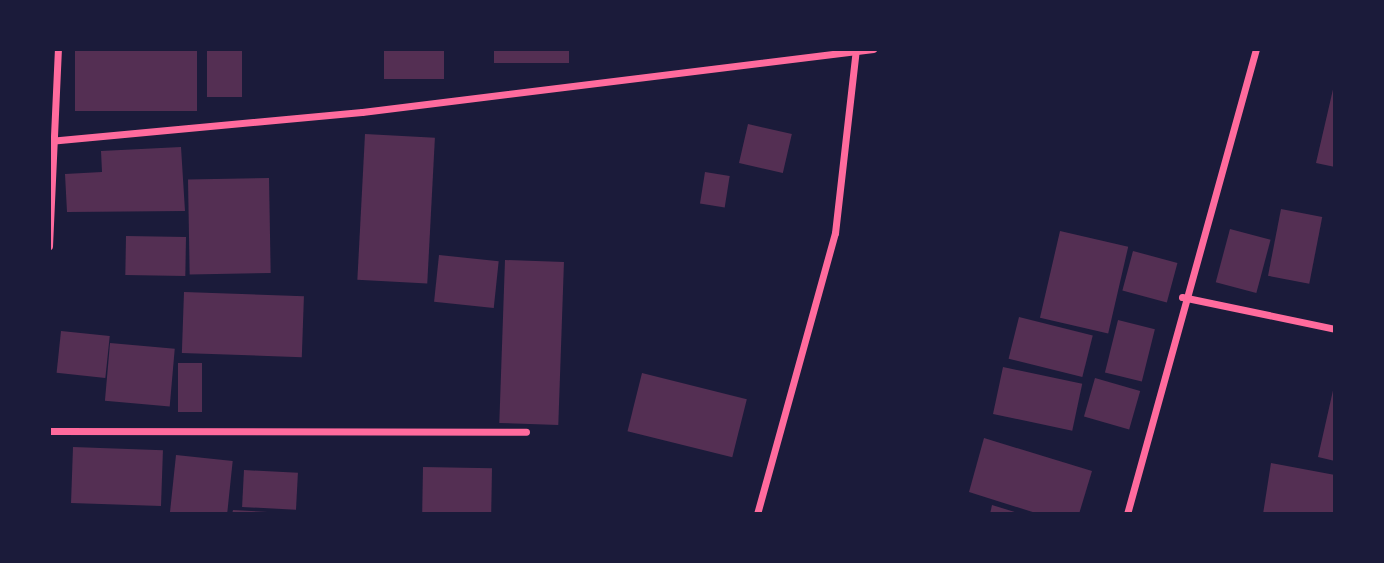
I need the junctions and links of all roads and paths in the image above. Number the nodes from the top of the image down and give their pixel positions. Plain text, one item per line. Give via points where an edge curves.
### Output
1 (58, 49) edge
2 (873, 49) edge
3 (1256, 49) edge
4 (856, 50) edge
5 (52, 141) edge
6 (49, 246) edge
7 (1182, 297) junction
8 (1335, 330) edge
9 (49, 431) edge
10 (526, 432) dead end
11 (757, 514) edge
12 (1127, 514) edge

1 - 5 street
2 - 4 street
3 - 7 street
4 - 5 street via 362,112
4 - 11 street via 835,233
5 - 6 street
7 - 8 street
7 - 12 street
9 - 10 street

